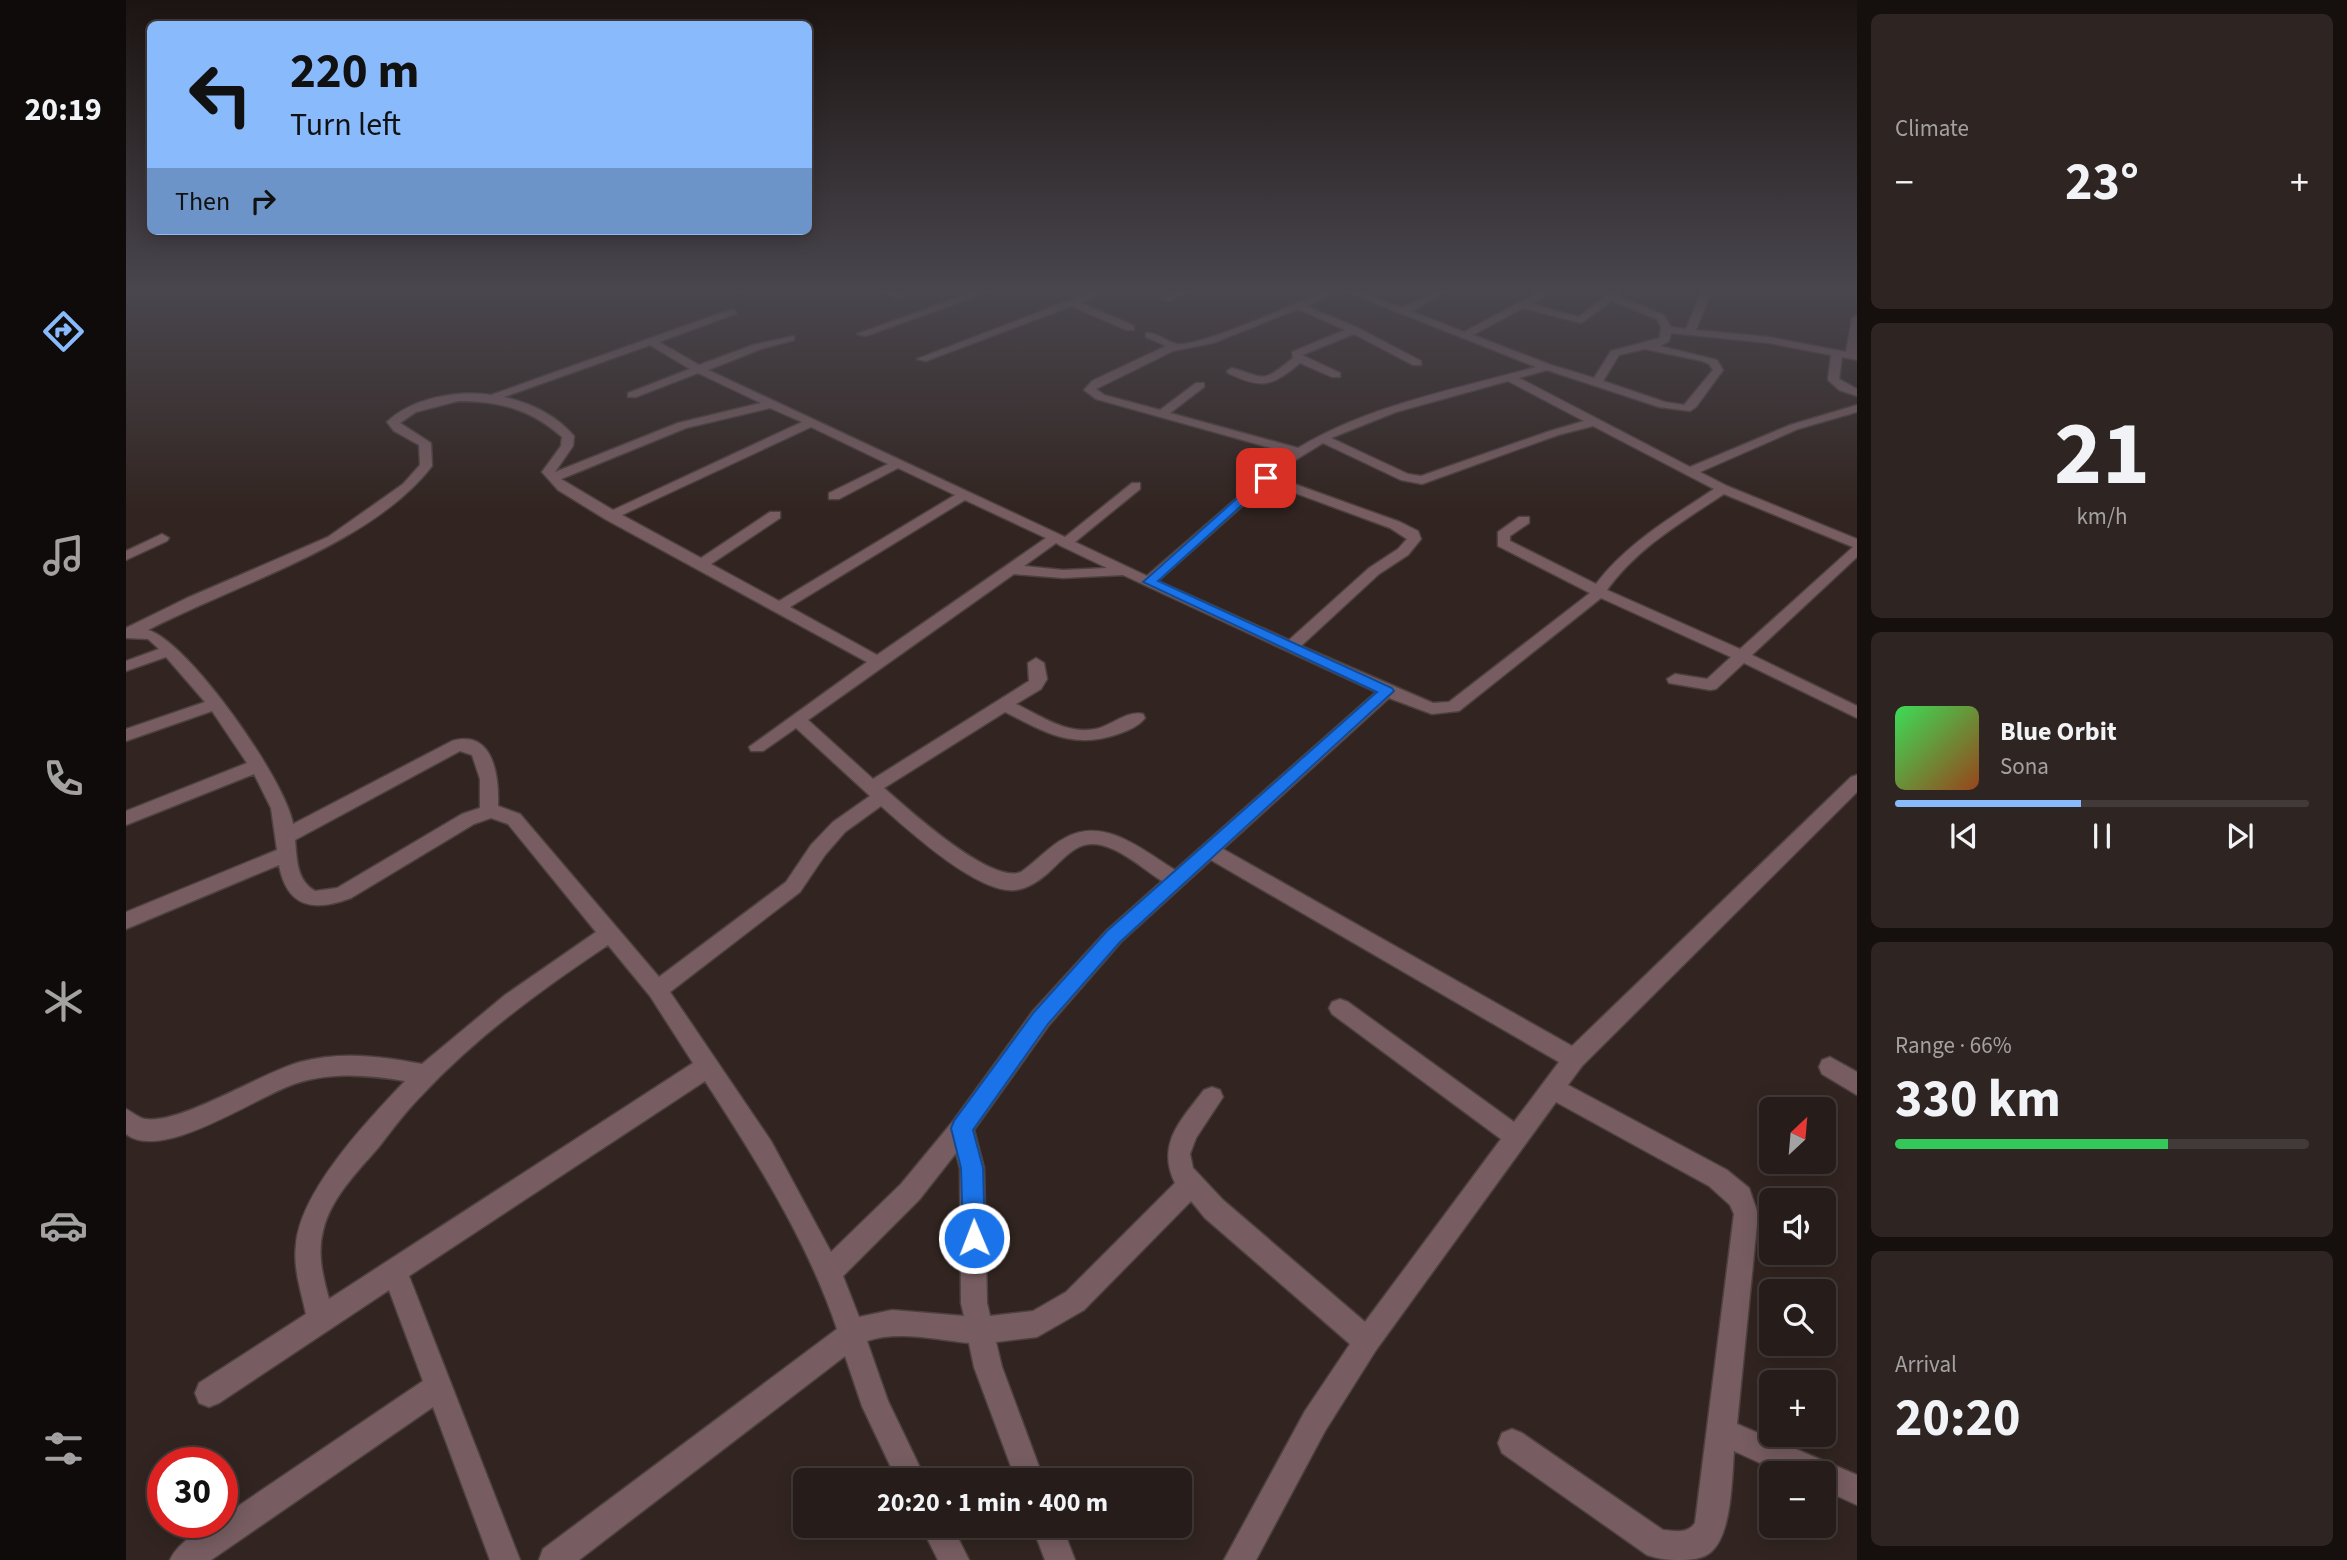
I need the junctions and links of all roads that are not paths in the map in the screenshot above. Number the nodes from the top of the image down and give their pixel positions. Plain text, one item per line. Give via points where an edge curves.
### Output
1 (590, 363) edge
2 (688, 363) edge
3 (716, 363) edge
4 (1134, 363) edge
5 (1293, 363) edge
6 (1308, 363) edge
7 (1536, 363) edge
8 (1609, 363) edge
9 (1714, 363) edge
10 (1836, 363) edge
11 (1547, 367) junction
12 (698, 369) junction
13 (1232, 371) dead end
14 (1336, 375) dead end
15 (1508, 377) junction
16 (1597, 382) junction
17 (1200, 385) dead end
18 (1857, 393) edge
19 (632, 395) dead end
20 (495, 397) junction
21 (771, 404) junction
22 (1857, 408) edge
23 (1844, 412) junction
24 (1163, 414) junction
25 (1857, 418) edge
26 (1595, 422) junction
27 (810, 423) junction
28 (1322, 438) junction
29 (1292, 456) junction
30 (897, 464) junction
31 (1689, 472) junction
32 (552, 478) junction
33 (1266, 478) junction
34 (1136, 486) dead end
35 (1723, 489) junction
36 (964, 495) junction
37 (834, 496) dead end
38 (775, 515) dead end
39 (610, 516) junction
40 (1524, 520) dead end
41 (162, 538) dead end
42 (1060, 540) junction
43 (1857, 544) edge
44 (1857, 550) edge
45 (126, 556) edge
46 (702, 564) junction
47 (1010, 569) junction
48 (1125, 570) junction
49 (1149, 582) junction
50 (1600, 592) junction
51 (780, 607) junction
52 (129, 633) edge
53 (1291, 647) junction
54 (169, 651) junction
55 (1742, 656) junction
56 (877, 662) junction
57 (1036, 663) dead end
58 (126, 666) edge
59 (1675, 680) dead end
60 (1387, 691) junction
61 (215, 704) junction
62 (1005, 705) junction
63 (1857, 713) edge
64 (797, 719) junction
65 (1137, 719) dead end
66 (126, 735) edge
67 (758, 747) dead end
68 (256, 766) junction
69 (1857, 781) edge
70 (876, 793) junction
71 (489, 812) junction
72 (126, 817) edge
73 (288, 844) junction
74 (1211, 851) junction
75 (1177, 881) junction
76 (126, 921) edge
77 (610, 933) junction
78 (657, 990) junction
79 (1340, 1008) dead end
80 (1574, 1059) junction
81 (708, 1066) junction
82 (1830, 1066) dead end
83 (426, 1074) junction
84 (1857, 1085) edge
85 (1551, 1088) junction
86 (1212, 1097) dead end
87 (126, 1120) edge
88 (962, 1128) junction
89 (1515, 1136) junction
90 (1191, 1185) junction
91 (395, 1273) junction
92 (828, 1273) junction
93 (321, 1320) junction
94 (980, 1331) junction
95 (852, 1334) junction
96 (1367, 1341) junction
97 (438, 1387) junction
98 (209, 1393) dead end
99 (1723, 1432) junction
100 (1512, 1443) dead end
101 (1789, 1461) edge
102 (906, 1468) edge
103 (1026, 1468) edge
104 (1836, 1481) edge
105 (1857, 1490) edge
106 (942, 1538) edge
107 (1052, 1538) edge
108 (185, 1560) edge
109 (505, 1560) edge
110 (554, 1560) edge
111 (954, 1560) edge
112 (1060, 1560) edge
113 (1239, 1560) edge

1 - 20 street
2 - 12 street
3 - 12 street
4 - 24 street via 1090,390 1100,397
5 - 13 street via 1263,383 1253,383
6 - 14 street
7 - 11 street
8 - 16 street
9 - 16 street via 1718,370 1686,409
10 - 18 street via 1833,380
11 - 15 street
11 - 16 street
12 - 19 street
12 - 21 street
15 - 26 street
15 - 28 street via 1362,420
17 - 24 street
20 - 32 street via 540,416 568,436 567,446 548,472
20 - 52 street via 444,400 398,418 393,425 416,436 427,450 426,466 407,487 333,540
21 - 27 street
21 - 32 street via 682,425
22 - 23 street
23 - 25 street
23 - 31 street via 1784,431
24 - 29 street
26 - 28 street via 1422,480 1405,477
26 - 31 street
27 - 30 street
27 - 39 street
28 - 29 street
29 - 33 street
30 - 36 street
30 - 37 street
31 - 35 street
32 - 39 street
33 - 49 street
33 - 53 street via 1395,525 1414,539
34 - 42 street
35 - 43 street
35 - 50 street via 1649,538 1611,574
36 - 42 street
36 - 51 street
38 - 46 street
39 - 46 street
40 - 50 street via 1503,535 1503,543
41 - 45 street
42 - 47 street
42 - 48 street
44 - 55 street
46 - 51 street
47 - 48 street via 1063,574
47 - 56 street
48 - 49 street
49 - 53 street
50 - 55 street
50 - 60 street via 1453,707 1433,709
51 - 56 street
52 - 54 street via 153,636
53 - 60 street
54 - 58 street
54 - 61 street
55 - 59 street via 1710,685
55 - 63 street
56 - 64 street
57 - 62 street via 1039,679
60 - 74 street
61 - 66 street
61 - 68 street
62 - 65 street via 1076,737 1100,737
62 - 70 street
64 - 67 street
64 - 70 street
68 - 72 street
68 - 73 street via 280,808
69 - 80 street
70 - 75 street via 999,883 1023,880 1084,836 1111,840
70 - 78 street via 818,850 793,887
71 - 73 street via 468,819 325,900 300,891 291,878
71 - 73 street via 483,755 476,748 458,745
71 - 77 street via 514,818
73 - 76 street
74 - 75 street
74 - 80 street
75 - 88 street via 1080,971
77 - 78 street
77 - 83 street via 503,1006
78 - 81 street
79 - 89 street
80 - 85 street
81 - 91 street
81 - 92 street via 763,1149
82 - 84 street
83 - 87 street via 345,1063 279,1079 168,1128 139,1130
83 - 93 street via 346,1167 310,1231 308,1266
85 - 89 street
85 - 99 street via 1718,1178 1740,1197 1746,1214
86 - 90 street via 1186,1132 1178,1154
88 - 92 street via 910,1192
88 - 94 street via 972,1168 974,1303
89 - 96 street
90 - 94 street via 1075,1301 1037,1324
90 - 96 street
91 - 93 street
91 - 97 street
92 - 95 street
93 - 98 street
94 - 95 street via 892,1323
94 - 103 street via 988,1367
95 - 102 street via 876,1406
95 - 110 street
96 - 113 street via 1315,1421
97 - 108 street
97 - 109 street
99 - 100 street via 1709,1530 1700,1542 1681,1547 1658,1544
99 - 101 street
104 - 105 street
106 - 111 street
107 - 112 street

